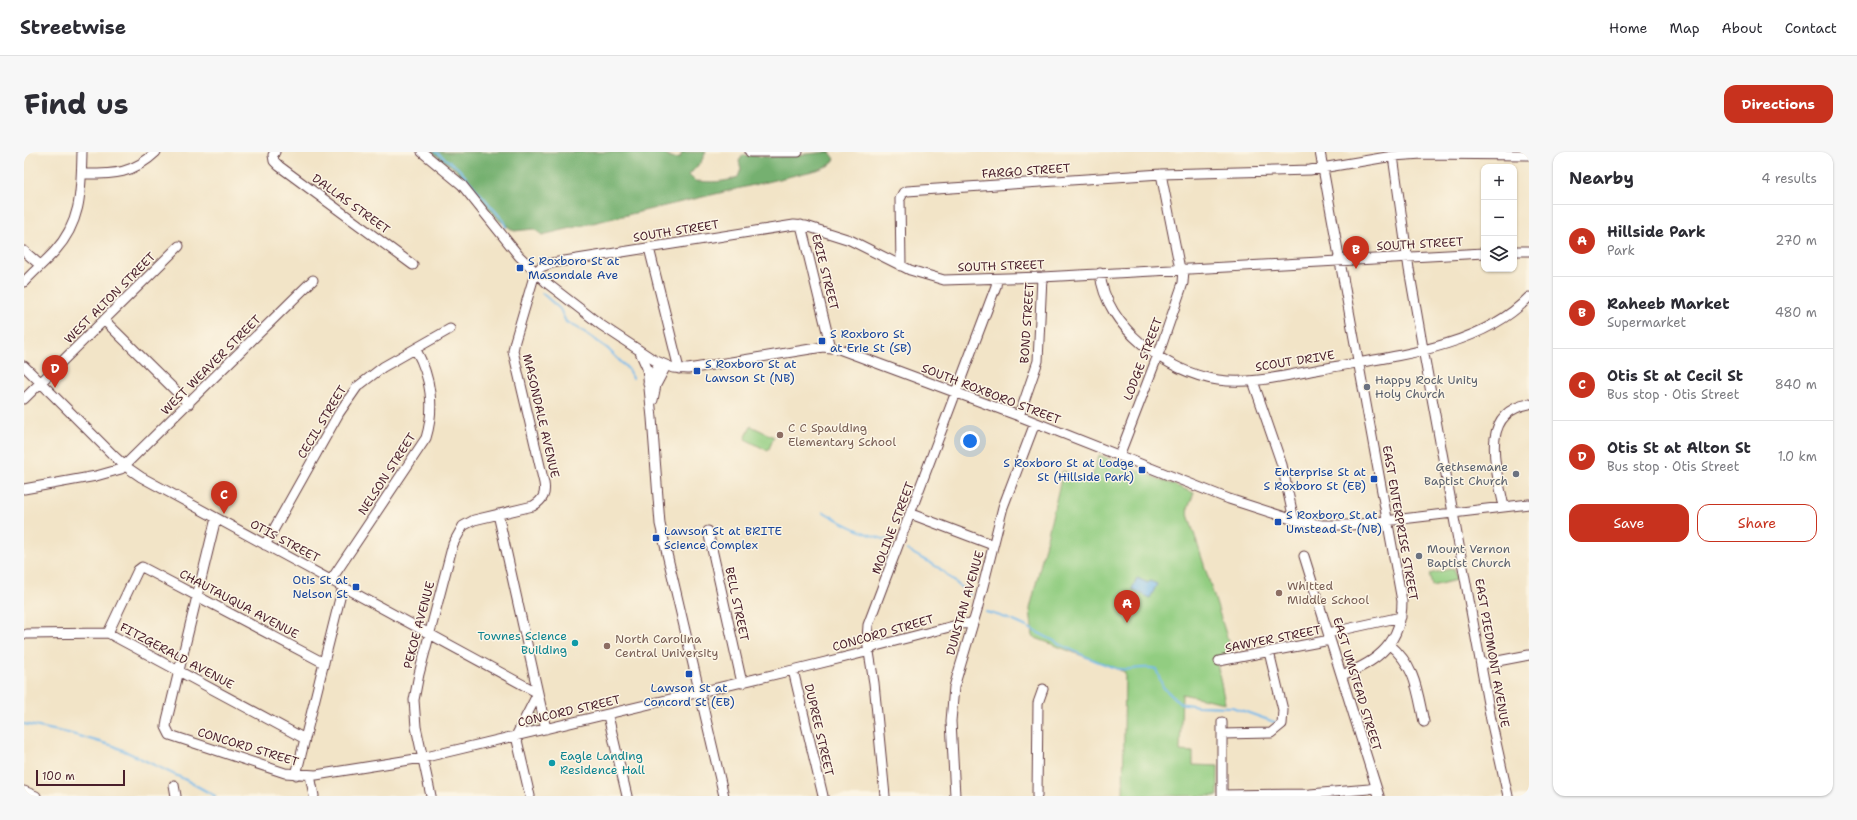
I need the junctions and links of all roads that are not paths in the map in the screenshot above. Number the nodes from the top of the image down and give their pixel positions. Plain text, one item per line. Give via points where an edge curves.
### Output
1 (82, 152) edge
2 (156, 152) edge
3 (422, 152) edge
4 (750, 152) edge
5 (798, 152) edge
6 (1320, 152) edge
7 (1393, 156) junction
8 (1529, 156) edge
9 (275, 157) edge
10 (1323, 169) junction
11 (82, 174) junction
12 (1161, 174) junction
13 (802, 225) junction
14 (179, 246) dead end
15 (649, 248) junction
16 (24, 251) edge
17 (1517, 251) edge
18 (1529, 251) edge
19 (1481, 253) edge
20 (1407, 257) junction
21 (1341, 260) junction
22 (40, 265) junction
23 (413, 265) dead end
24 (901, 266) junction
25 (1182, 269) junction
26 (536, 273) junction
27 (1100, 273) junction
28 (1042, 277) junction
29 (997, 278) junction
30 (313, 280) dead end
31 (24, 282) edge
32 (1529, 297) edge
33 (104, 320) junction
34 (450, 329) dead end
35 (831, 348) junction
36 (1423, 349) junction
37 (416, 350) junction
38 (639, 350) junction
39 (1157, 355) junction
40 (1360, 362) junction
41 (663, 364) junction
42 (24, 366) edge
43 (679, 369) junction
44 (1253, 381) junction
45 (40, 383) junction
46 (648, 384) junction
47 (957, 393) junction
48 (24, 399) edge
49 (189, 404) junction
50 (1529, 404) edge
51 (1019, 416) junction
52 (652, 418) junction
53 (1035, 423) junction
54 (1118, 456) junction
55 (125, 466) junction
56 (24, 489) edge
57 (1529, 504) edge
58 (1504, 507) junction
59 (524, 508) joint
60 (1453, 513) junction
61 (498, 514) junction
62 (911, 514) junction
63 (216, 518) junction
64 (1294, 520) junction
65 (1389, 521) junction
66 (708, 531) dead end
67 (266, 545) junction
68 (993, 545) junction
69 (1304, 556) dead end
70 (331, 580) junction
71 (343, 586) junction
72 (197, 595) junction
73 (1401, 617) junction
74 (973, 623) junction
75 (108, 633) junction
76 (27, 634) dead end
77 (429, 634) junction
78 (1329, 637) junction
79 (1389, 644) junction
80 (869, 650) junction
81 (1269, 652) junction
82 (1529, 655) edge
83 (1219, 662) dead end
84 (324, 663) junction
85 (1482, 664) junction
86 (793, 670) junction
87 (179, 671) junction
88 (1342, 675) junction
89 (742, 683) junction
90 (1043, 689) dead end
91 (700, 692) junction
92 (538, 693) junction
93 (609, 720) dead end
94 (1222, 722) dead end
95 (1424, 722) dead end
96 (546, 729) junction
97 (1222, 734) junction
98 (516, 736) junction
99 (305, 739) junction
100 (422, 758) junction
101 (296, 775) junction
102 (310, 775) junction
103 (174, 785) dead end
104 (1376, 787) junction
105 (24, 790) edge
106 (1222, 795) edge
107 (36, 796) edge
108 (176, 796) edge
109 (314, 796) edge
110 (432, 796) edge
111 (530, 796) edge
112 (627, 796) edge
113 (724, 796) edge
114 (822, 796) edge
115 (885, 796) edge
116 (955, 796) edge
117 (1037, 796) edge
118 (1379, 796) edge
119 (1508, 796) edge

1 - 11 street
2 - 11 street via 130,170
3 - 26 street, SOUTH ROXBORO STREET via 462,186
4 - 5 street
6 - 10 street, EAST ENTERPRISE STREET
7 - 8 street, FARGO STREET
7 - 10 street, FARGO STREET
7 - 20 street, EAST PIEDMONT AVENUE
9 - 23 street, DALLAS STREET
10 - 12 street, FARGO STREET
10 - 21 street, EAST ENTERPRISE STREET
11 - 22 street via 82,189 75,217 62,242
12 - 24 street, FARGO STREET via 907,191 900,199
12 - 25 street
13 - 15 street, SOUTH STREET
13 - 24 street, SOUTH STREET via 854,241
13 - 35 street, ERIE STREET
14 - 33 street, WEST ALTON STREET
15 - 26 street, SOUTH STREET via 552,262 541,267
15 - 43 street
16 - 22 street
17 - 18 street
19 - 20 street, SOUTH STREET
20 - 21 street, SOUTH STREET
20 - 36 street, EAST PIEDMONT AVENUE
21 - 25 street, SOUTH STREET
21 - 40 street, EAST ENTERPRISE STREET
22 - 31 street
24 - 29 street, SOUTH STREET via 944,280
25 - 27 street, SOUTH STREET
25 - 39 street, LODGE STREET via 1183,283
26 - 38 street, SOUTH ROXBORO STREET via 594,320
26 - 59 street, MASONDALE AVENUE via 513,351 545,494 539,502
27 - 28 street, SOUTH STREET
27 - 39 street, SCOUT DRIVE via 1108,302 1123,325
28 - 29 street, SOUTH STREET
28 - 51 street, BOND STREET via 1038,361
29 - 47 street, MOLINE STREET
30 - 49 street, WEST WEAVER STREET
32 - 36 street, SCOUT DRIVE via 1514,312 1498,322 1449,343
33 - 45 street, WEST ALTON STREET
33 - 49 street
34 - 37 street, CECIL STREET
35 - 43 street, SOUTH ROXBORO STREET
35 - 47 street, SOUTH ROXBORO STREET via 848,351
36 - 40 street, SCOUT DRIVE
36 - 60 street, EAST PIEDMONT AVENUE
37 - 67 street, CECIL STREET via 372,374 349,397
37 - 70 street, NELSON STREET via 424,369 432,402 431,421 426,438
38 - 41 street, SOUTH ROXBORO STREET
38 - 46 street via 647,368
39 - 44 street, SCOUT DRIVE via 1199,376 1225,381
39 - 54 street, LODGE STREET
40 - 44 street, SCOUT DRIVE
40 - 65 street, EAST ENTERPRISE STREET
41 - 43 street, SOUTH ROXBORO STREET
41 - 46 street
41 - 52 street via 655,387
42 - 45 street, OTIS STREET
44 - 64 street via 1282,465
45 - 48 street, WEST ALTON STREET
45 - 55 street, OTIS STREET
46 - 52 street
47 - 51 street, SOUTH ROXBORO STREET
47 - 62 street, MOLINE STREET
49 - 55 street, WEST WEAVER STREET
50 - 58 street via 1511,409 1497,430 1494,441
51 - 53 street, SOUTH ROXBORO STREET
52 - 91 street via 660,524
53 - 54 street, SOUTH ROXBORO STREET
53 - 68 street, DUNSTAN AVENUE via 1009,490
54 - 64 street, SOUTH ROXBORO STREET via 1229,500
55 - 56 street via 118,471
55 - 63 street, OTIS STREET
57 - 58 street, SOUTH ROXBORO STREET
58 - 60 street, SOUTH ROXBORO STREET
59 - 61 street, PEKOE AVENUE
60 - 65 street, SOUTH ROXBORO STREET
60 - 85 street, EAST PIEDMONT AVENUE
61 - 77 street, PEKOE AVENUE via 468,523 456,537
61 - 92 street
62 - 68 street
62 - 80 street, MOLINE STREET via 868,625
63 - 67 street, OTIS STREET
63 - 72 street
64 - 65 street, SOUTH ROXBORO STREET via 1336,525
65 - 73 street, EAST ENTERPRISE STREET via 1402,592
66 - 89 street, BELL STREET
67 - 70 street, OTIS STREET
68 - 74 street, DUNSTAN AVENUE
69 - 78 street, EAST UMSTEAD STREET
70 - 71 street, OTIS STREET
71 - 77 street, OTIS STREET
71 - 84 street
72 - 75 street, CHAUTAUQUA AVENUE via 142,567 138,570
72 - 84 street, CHAUTAUQUA AVENUE
72 - 87 street
73 - 78 street, SAWYER STREET
73 - 79 street, EAST ENTERPRISE STREET
74 - 80 street, CONCORD STREET via 883,644
74 - 116 street, DUNSTAN AVENUE via 953,697 951,720
75 - 76 street, FITZGERALD AVENUE
75 - 87 street, FITZGERALD AVENUE
77 - 92 street, OTIS STREET
77 - 100 street, PEKOE AVENUE via 414,700
78 - 81 street, SAWYER STREET
78 - 88 street, EAST UMSTEAD STREET
79 - 88 street, EAST ENTERPRISE STREET via 1372,662
79 - 95 street via 1411,670
80 - 86 street, CONCORD STREET
80 - 115 street, MOLINE STREET
81 - 83 street, SAWYER STREET
81 - 97 street via 1283,722 1271,733
82 - 85 street
84 - 99 street
85 - 119 street, EAST PIEDMONT AVENUE
86 - 89 street, CONCORD STREET
86 - 114 street, DUPREE STREET
87 - 99 street, FITZGERALD AVENUE
87 - 101 street, CONCORD STREET via 166,727 170,735
88 - 104 street, EAST UMSTEAD STREET
89 - 91 street, CONCORD STREET
90 - 117 street via 1038,703
91 - 96 street, CONCORD STREET
91 - 113 street
92 - 96 street
92 - 98 street
93 - 112 street
94 - 97 street
96 - 98 street, CONCORD STREET
97 - 106 street
98 - 100 street, CONCORD STREET
98 - 111 street
99 - 101 street
100 - 102 street, CONCORD STREET
100 - 110 street, PEKOE AVENUE
101 - 102 street, CONCORD STREET
102 - 109 street
103 - 108 street
104 - 106 street via 1310,794
104 - 118 street, EAST UMSTEAD STREET
105 - 107 street

